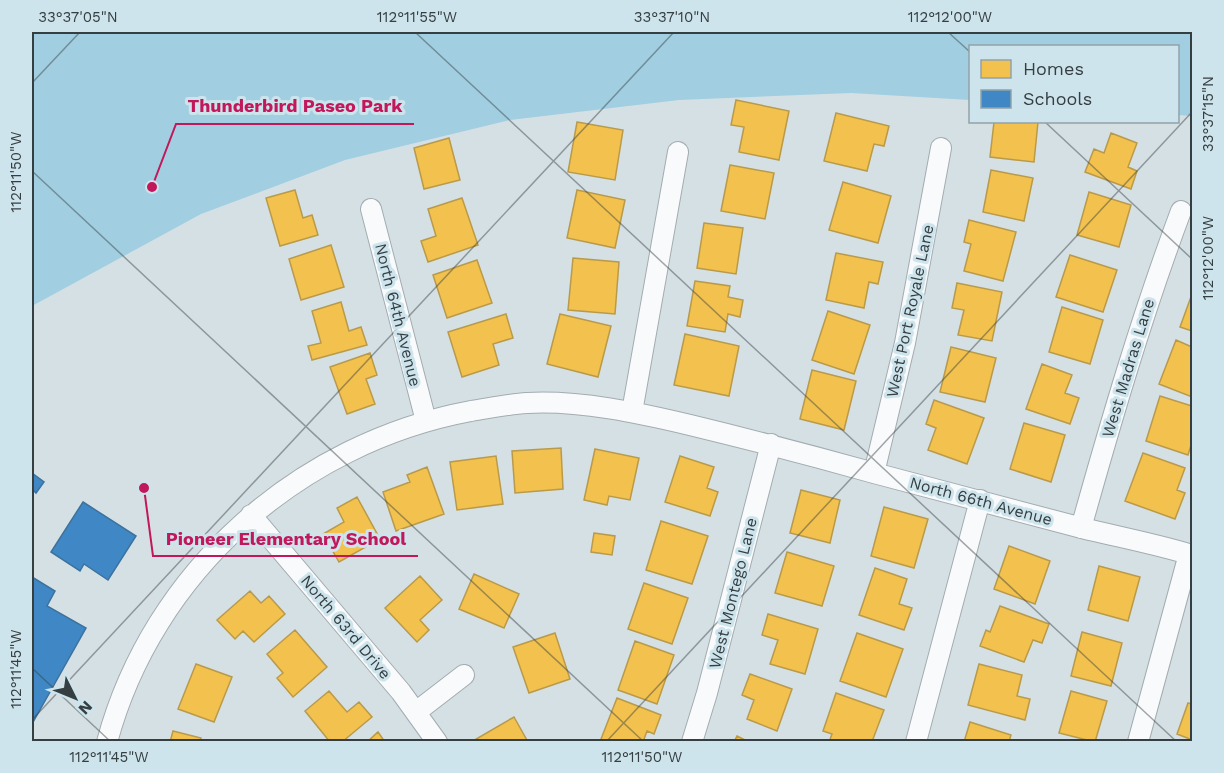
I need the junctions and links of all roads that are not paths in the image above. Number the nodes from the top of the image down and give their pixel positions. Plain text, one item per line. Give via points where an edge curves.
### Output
1 (941, 148) dead end
2 (678, 152) dead end
3 (371, 209) dead end
4 (1181, 211) dead end
5 (632, 412) junction
6 (426, 421) junction
7 (771, 444) junction
8 (874, 473) junction
9 (980, 500) junction
10 (251, 515) junction
11 (1081, 528) junction
12 (1191, 554) edge
13 (464, 675) dead end
14 (416, 712) junction
15 (107, 741) edge
16 (437, 741) edge
17 (692, 741) edge
18 (916, 741) edge
19 (1138, 741) edge

1 - 8 street, West Port Royale Lane via 905,343
2 - 5 street
3 - 6 street, North 64th Avenue
4 - 11 street, West Madras Lane via 1144,311
5 - 6 street, North 66th Avenue via 528,403
5 - 7 street, North 66th Avenue
6 - 10 street, North 66th Avenue via 333,459
7 - 8 street, North 66th Avenue
7 - 17 street, West Montego Lane
8 - 9 street, North 66th Avenue
9 - 11 street, North 66th Avenue
9 - 18 street
10 - 14 street, North 63rd Drive
10 - 15 street, North 66th Avenue via 224,538 187,580 161,618 124,690
11 - 12 street, North 66th Avenue
12 - 19 street
13 - 14 street
14 - 16 street, North 63rd Drive

